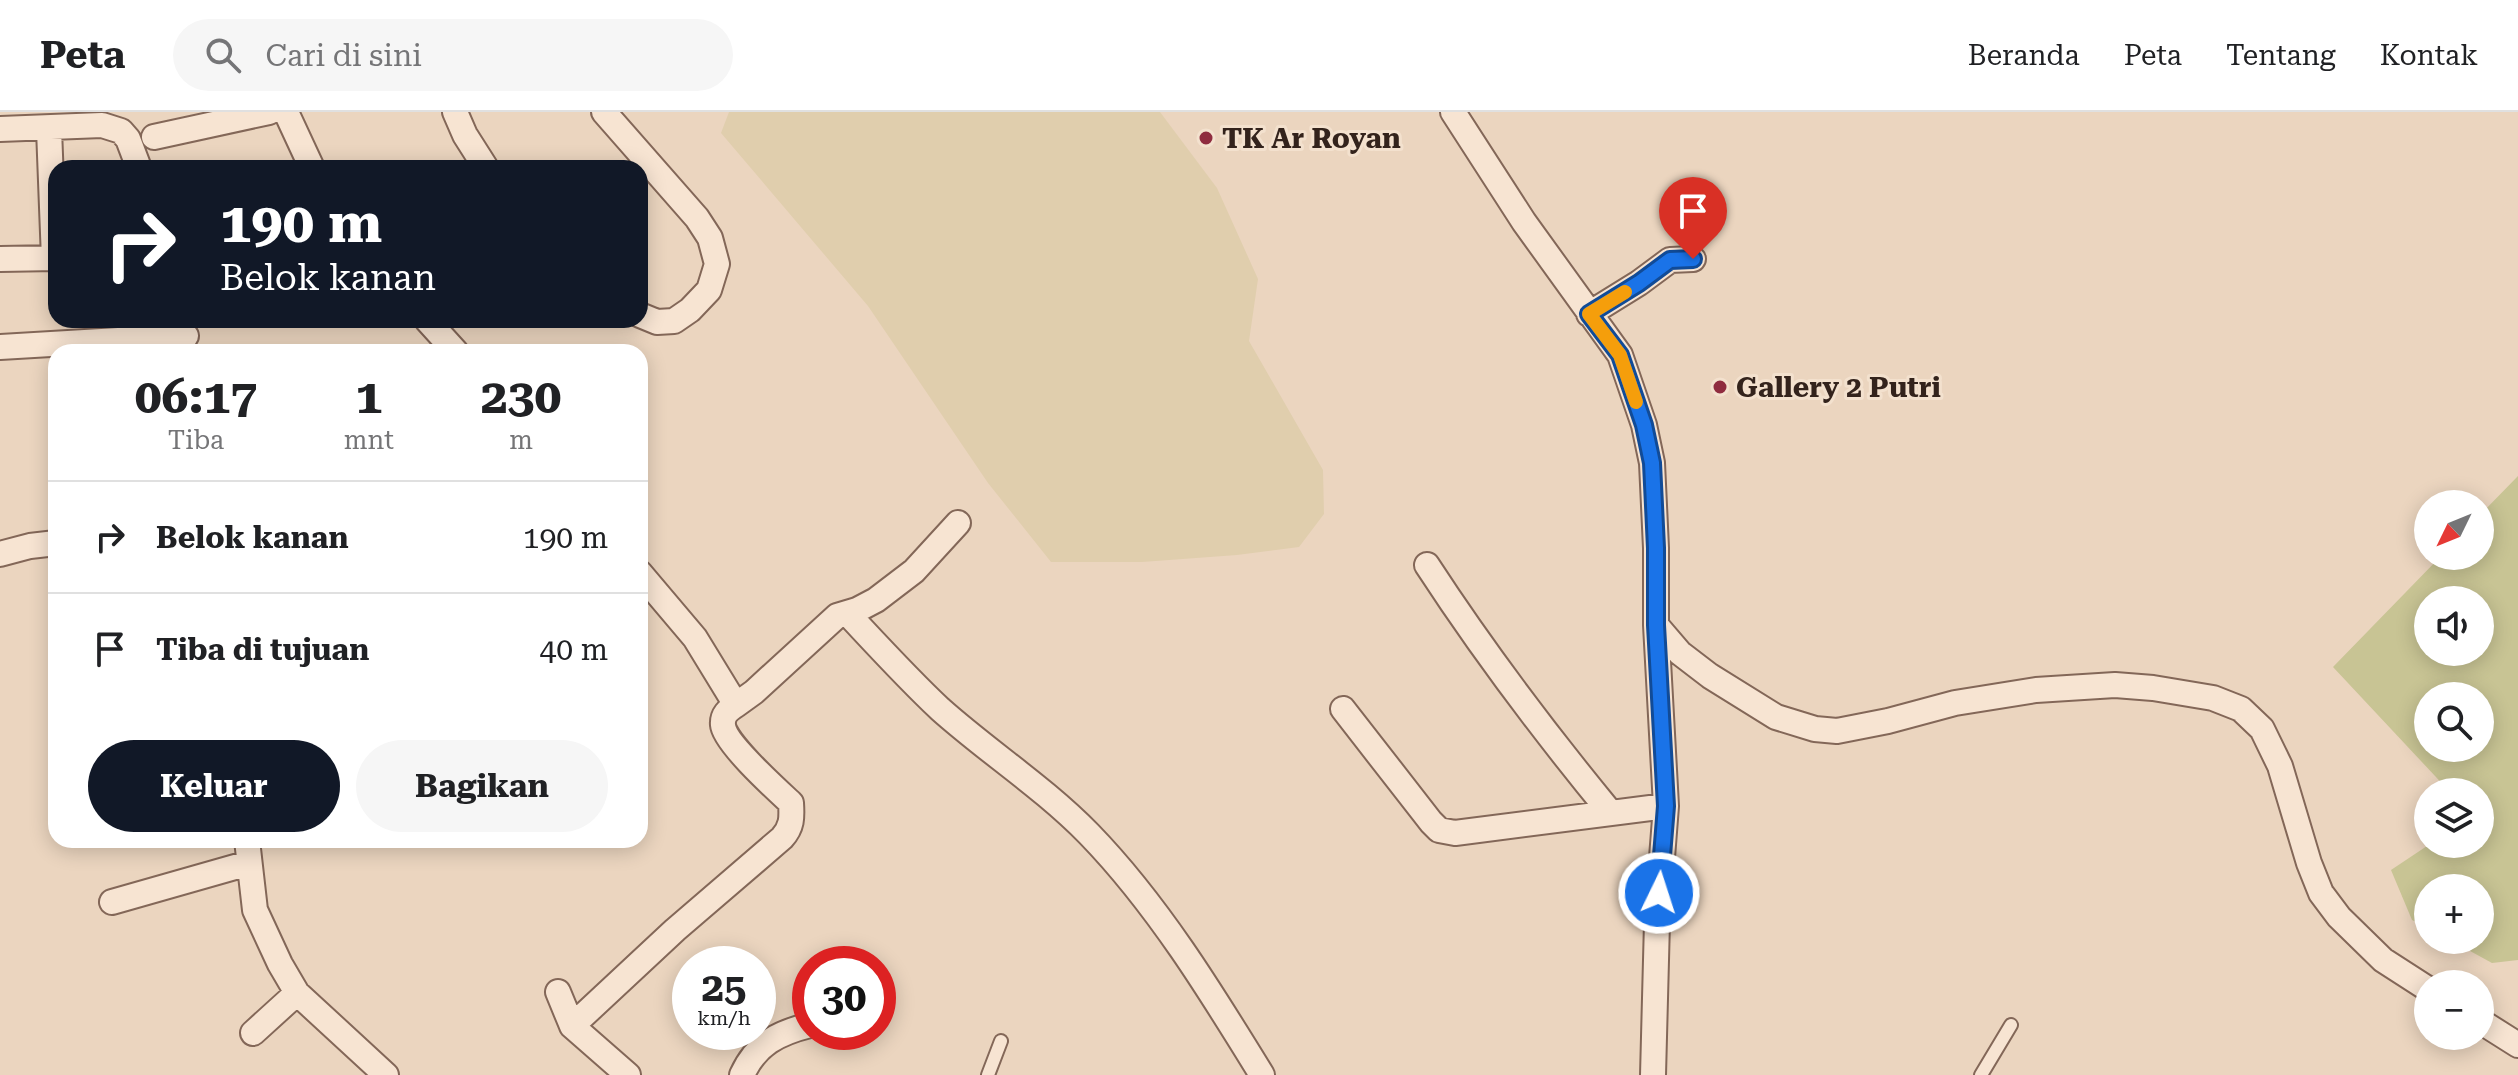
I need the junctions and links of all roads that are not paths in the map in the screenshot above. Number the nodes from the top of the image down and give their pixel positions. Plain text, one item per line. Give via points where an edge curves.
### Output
1 (269, 112) edge
2 (286, 112) edge
3 (455, 112) edge
4 (604, 112) edge
5 (1453, 112) edge
6 (232, 115) edge
7 (0, 129) edge
8 (49, 129) junction
9 (142, 138) junction
10 (50, 160) edge
11 (140, 160) edge
12 (308, 160) edge
13 (481, 160) edge
14 (646, 160) edge
15 (648, 162) edge
16 (0, 259) edge
17 (48, 259) edge
18 (1693, 259) dead end
19 (1589, 314) junction
20 (648, 318) edge
21 (434, 328) edge
22 (187, 336) edge
23 (78, 340) edge
24 (449, 344) edge
25 (0, 347) edge
26 (958, 523) dead end
27 (48, 544) edge
28 (0, 554) edge
29 (1427, 565) dead end
30 (648, 582) edge
31 (847, 613) junction
32 (1656, 625) junction
33 (736, 705) junction
34 (1343, 709) dead end
35 (1666, 806) junction
36 (1610, 812) junction
37 (248, 852) edge
38 (112, 902) dead end
39 (2414, 980) edge
40 (558, 992) dead end
41 (297, 993) junction
42 (2011, 1025) dead end
43 (572, 1026) junction
44 (2494, 1030) edge
45 (792, 1031) edge
46 (253, 1033) dead end
47 (1001, 1041) dead end
48 (2518, 1045) edge
49 (386, 1075) edge
50 (628, 1075) edge
51 (742, 1075) edge
52 (988, 1075) edge
53 (1262, 1075) edge
54 (1653, 1075) edge
55 (1981, 1075) edge

1 - 6 street
2 - 12 street
3 - 13 street
4 - 14 street
5 - 19 street
6 - 9 street
7 - 8 street
8 - 9 street via 102,125
8 - 10 street
9 - 11 street
15 - 20 street via 697,218 717,264 709,290 690,310 674,321
16 - 17 street
18 - 19 street via 1670,260
19 - 32 street via 1620,355 1644,425 1652,463
21 - 24 street
22 - 23 street
23 - 25 street
26 - 31 street via 914,571 876,600
27 - 28 street
29 - 36 street via 1538,722
30 - 33 street via 695,638
31 - 33 street via 837,616
31 - 53 street via 941,709 1089,834 1141,895
32 - 35 street
32 - 39 street via 1710,676 1776,717 1815,729 1837,731 2023,692 2115,685 2213,698 2241,709 2262,729 2280,766 2321,893 2383,960
33 - 43 street via 726,712 722,727 729,741 791,803 789,830
34 - 36 street via 1439,830 1455,833
35 - 36 street
35 - 54 street
37 - 38 street
37 - 41 street via 255,910
40 - 43 street
41 - 46 street
41 - 49 street
42 - 55 lane
43 - 50 street
44 - 48 street
45 - 51 street via 762,1045
47 - 52 lane

